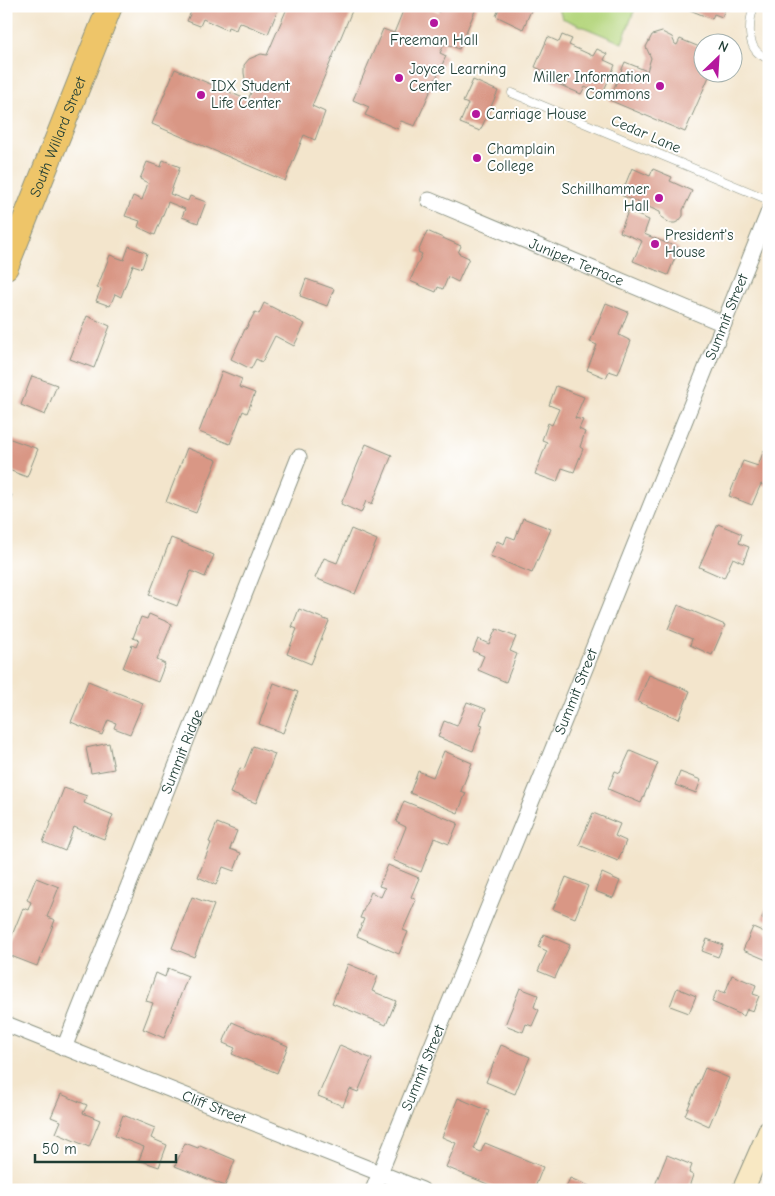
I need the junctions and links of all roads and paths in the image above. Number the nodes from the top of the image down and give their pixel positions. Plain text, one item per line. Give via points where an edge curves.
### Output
1 (110, 6) edge
2 (754, 6) edge
3 (769, 59) edge
4 (512, 93) dead end
5 (429, 200) dead end
6 (769, 200) edge
7 (769, 211) edge
8 (11, 240) edge
9 (6, 267) edge
10 (724, 324) junction
11 (299, 457) dead end
12 (6, 1024) edge
13 (64, 1048) junction
14 (769, 1131) edge
15 (380, 1173) junction
16 (373, 1190) edge
17 (422, 1190) edge
18 (743, 1190) edge

1 - 8 main road, South Willard Street
2 - 3 lane via 751,42 759,55
4 - 6 lane, Cedar Lane
5 - 10 street, Juniper Terrace
7 - 10 street, Summit Street
8 - 9 main road, South Willard Street
10 - 15 street, Summit Street
11 - 13 street, Summit Ridge
12 - 13 street, Cliff Street
13 - 15 street, Cliff Street
14 - 18 street
15 - 16 street, Summit Street
15 - 17 street, Cliff Street

